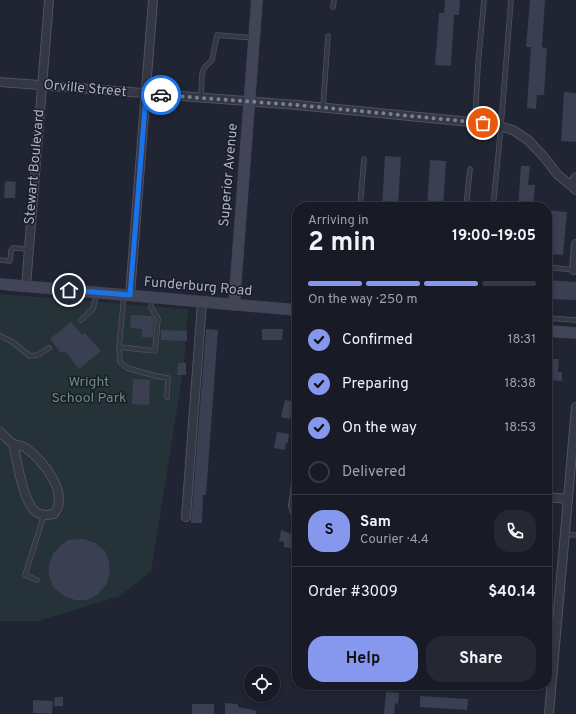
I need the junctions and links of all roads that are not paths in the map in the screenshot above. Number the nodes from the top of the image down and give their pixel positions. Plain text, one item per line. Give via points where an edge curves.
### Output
1 (49, 0) edge
2 (153, 0) edge
3 (257, 0) edge
4 (334, 0) edge
5 (484, 0) edge
6 (511, 0) edge
7 (334, 7) dead end
8 (328, 36) dead end
9 (254, 38) junction
10 (0, 82) edge
11 (42, 85) junction
12 (146, 94) junction
13 (200, 98) junction
14 (249, 102) junction
15 (323, 107) junction
16 (475, 122) junction
17 (501, 126) junction
18 (364, 159) dead end
19 (470, 169) dead end
20 (576, 177) edge
21 (573, 188) edge
22 (360, 202) edge
23 (467, 202) edge
24 (493, 202) edge
25 (576, 244) edge
26 (29, 249) junction
27 (0, 260) edge
28 (552, 268) edge
29 (575, 270) edge
30 (0, 284) edge
31 (26, 286) junction
32 (97, 292) junction
33 (127, 295) junction
34 (152, 297) junction
35 (202, 302) junction
36 (234, 305) junction
37 (292, 310) edge
38 (552, 318) edge
39 (81, 320) dead end
40 (576, 320) edge
41 (552, 331) edge
42 (576, 333) edge
43 (0, 336) edge
44 (119, 347) junction
45 (49, 348) dead end
46 (167, 398) dead end
47 (576, 406) edge
48 (0, 432) edge
49 (13, 444) junction
50 (552, 497) edge
51 (568, 499) junction
52 (44, 515) junction
53 (186, 517) dead end
54 (565, 534) junction
55 (576, 534) edge
56 (37, 580) dead end
57 (552, 680) edge
58 (551, 690) edge
59 (549, 714) edge

1 - 11 street, Stewart Boulevard
2 - 12 street
3 - 9 street, Superior Avenue
4 - 7 lane
5 - 16 lane
6 - 17 lane
8 - 15 lane
9 - 13 lane via 217,35 212,60 202,74
9 - 14 street, Superior Avenue
10 - 11 street, Orville Street
11 - 12 street, Orville Street
11 - 26 street, Stewart Boulevard
12 - 13 street, Orville Street
12 - 33 street
13 - 14 street, Orville Street
14 - 15 street, Orville Street
14 - 36 street, Superior Avenue
15 - 16 street, Orville Street
16 - 17 street, Orville Street
17 - 21 street, Orville Street via 528,140 557,174
17 - 24 lane
18 - 22 lane
19 - 23 lane
20 - 21 street
25 - 29 street
26 - 27 lane via 13,248 10,261
26 - 31 street, Stewart Boulevard
28 - 29 lane
30 - 31 street, Funderburg Road
31 - 32 street, Funderburg Road
32 - 33 street, Funderburg Road
32 - 39 lane via 93,309
33 - 34 street, Funderburg Road
33 - 44 lane
34 - 35 street, Funderburg Road
34 - 44 lane via 151,307 158,319 155,351
35 - 36 street, Funderburg Road
35 - 53 street
36 - 37 street, Funderburg Road
38 - 40 lane
41 - 42 street
43 - 45 lane via 12,341 30,356 38,355
44 - 46 lane via 120,362 127,368 168,378
47 - 51 street
48 - 49 street
49 - 52 street via 22,485 30,505 36,512
49 - 52 street via 25,447 56,484 60,498 59,508 54,514
50 - 51 street
51 - 54 street
52 - 56 lane via 25,575
54 - 55 lane
54 - 57 street
58 - 59 street

